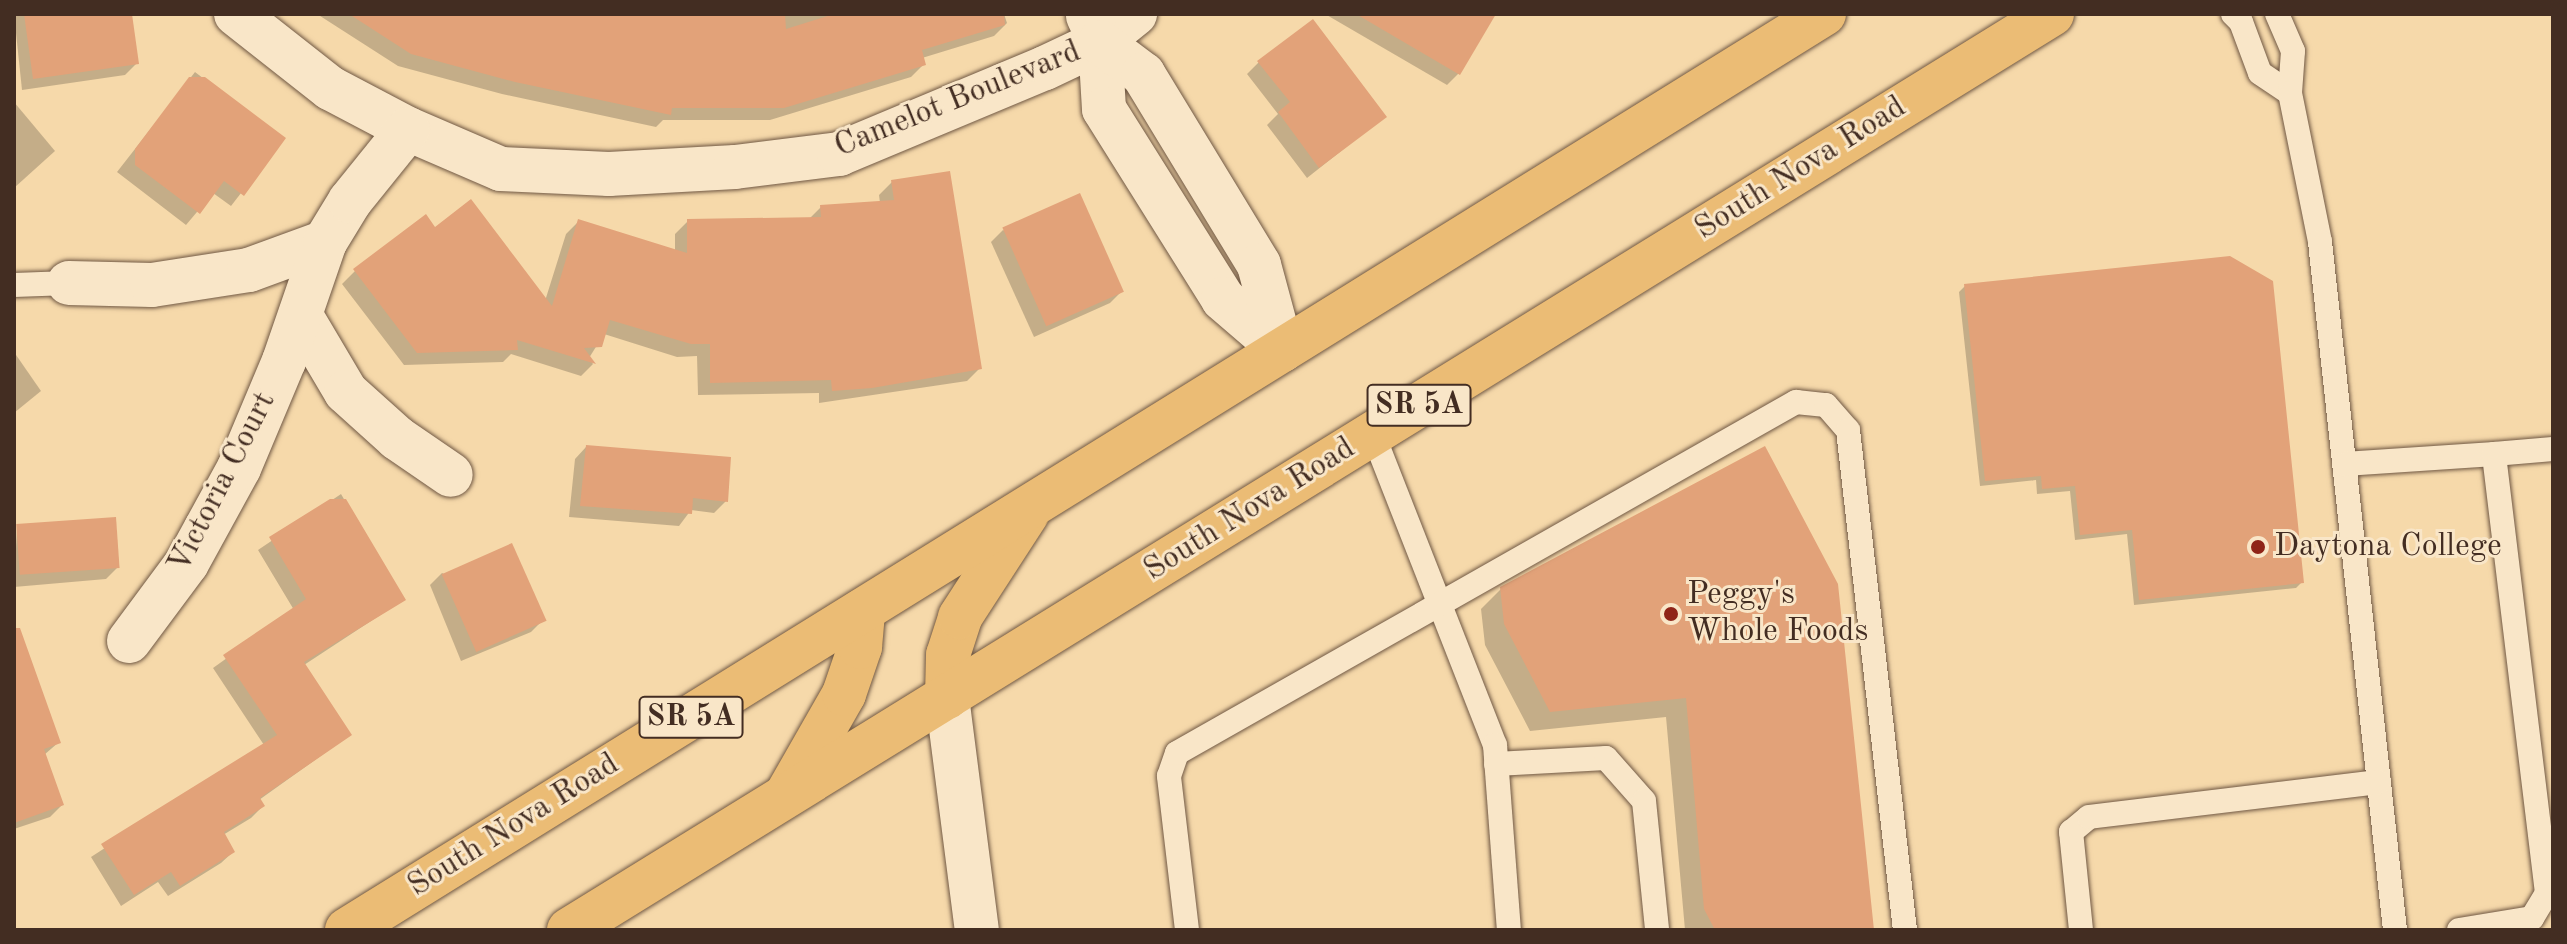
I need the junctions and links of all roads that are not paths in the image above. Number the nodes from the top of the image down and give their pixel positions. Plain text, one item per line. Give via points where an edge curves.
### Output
1 (236, 14) edge
2 (1135, 14) edge
3 (1824, 14) edge
4 (2052, 14) edge
5 (2233, 14) edge
6 (2277, 14) edge
7 (1094, 28) edge
8 (2290, 93) junction
9 (408, 129) junction
10 (325, 242) junction
11 (69, 283) joint
12 (14, 285) edge
13 (301, 316) junction
14 (1282, 350) junction
15 (1373, 434) junction
16 (2553, 449) edge
17 (2494, 454) junction
18 (2345, 464) junction
19 (451, 475) dead end
20 (1035, 502) junction
21 (1440, 601) junction
22 (863, 610) junction
23 (129, 641) dead end
24 (947, 697) junction
25 (1496, 764) junction
26 (2379, 782) junction
27 (786, 796) junction
28 (347, 930) edge
29 (569, 930) edge
30 (977, 930) edge
31 (1187, 930) edge
32 (1509, 930) edge
33 (1657, 930) edge
34 (1905, 930) edge
35 (2081, 930) edge
36 (2395, 930) edge
37 (2459, 930) edge

1 - 9 street, Camelot Boulevard via 330,88
2 - 7 street
3 - 14 main road, South Nova Road / SR 5A
4 - 15 main road, South Nova Road / SR 5A
5 - 8 lane via 2260,73
6 - 8 lane via 2293,51
7 - 9 street, Camelot Boulevard via 839,154 609,174 501,169
7 - 14 street, Camelot Boulevard via 1104,109 1223,299
8 - 18 lane via 2320,242
9 - 10 street, Victoria Court via 350,201
10 - 11 street via 249,270 152,285
10 - 13 street, Victoria Court
11 - 12 lane
13 - 19 street via 346,392 397,438
13 - 23 street, Victoria Court via 239,468 187,563
14 - 20 main road, South Nova Road / SR 5A
15 - 21 lane
15 - 24 main road, South Nova Road / SR 5A
16 - 17 lane
17 - 18 lane
17 - 37 lane via 2547,893 2532,918
18 - 26 lane
20 - 22 main road, South Nova Road / SR 5A
20 - 24 main road via 960,617 948,655
21 - 25 lane via 1495,745
21 - 31 lane via 1177,753 1169,776
21 - 34 lane via 1796,402 1826,405 1848,430
22 - 27 main road via 860,647 844,694
22 - 28 main road, South Nova Road / SR 5A
24 - 27 main road, South Nova Road / SR 5A
24 - 30 street
25 - 32 lane
25 - 33 lane via 1606,758 1644,801
26 - 35 lane via 2089,817 2071,832
26 - 36 lane
27 - 29 main road, South Nova Road / SR 5A

